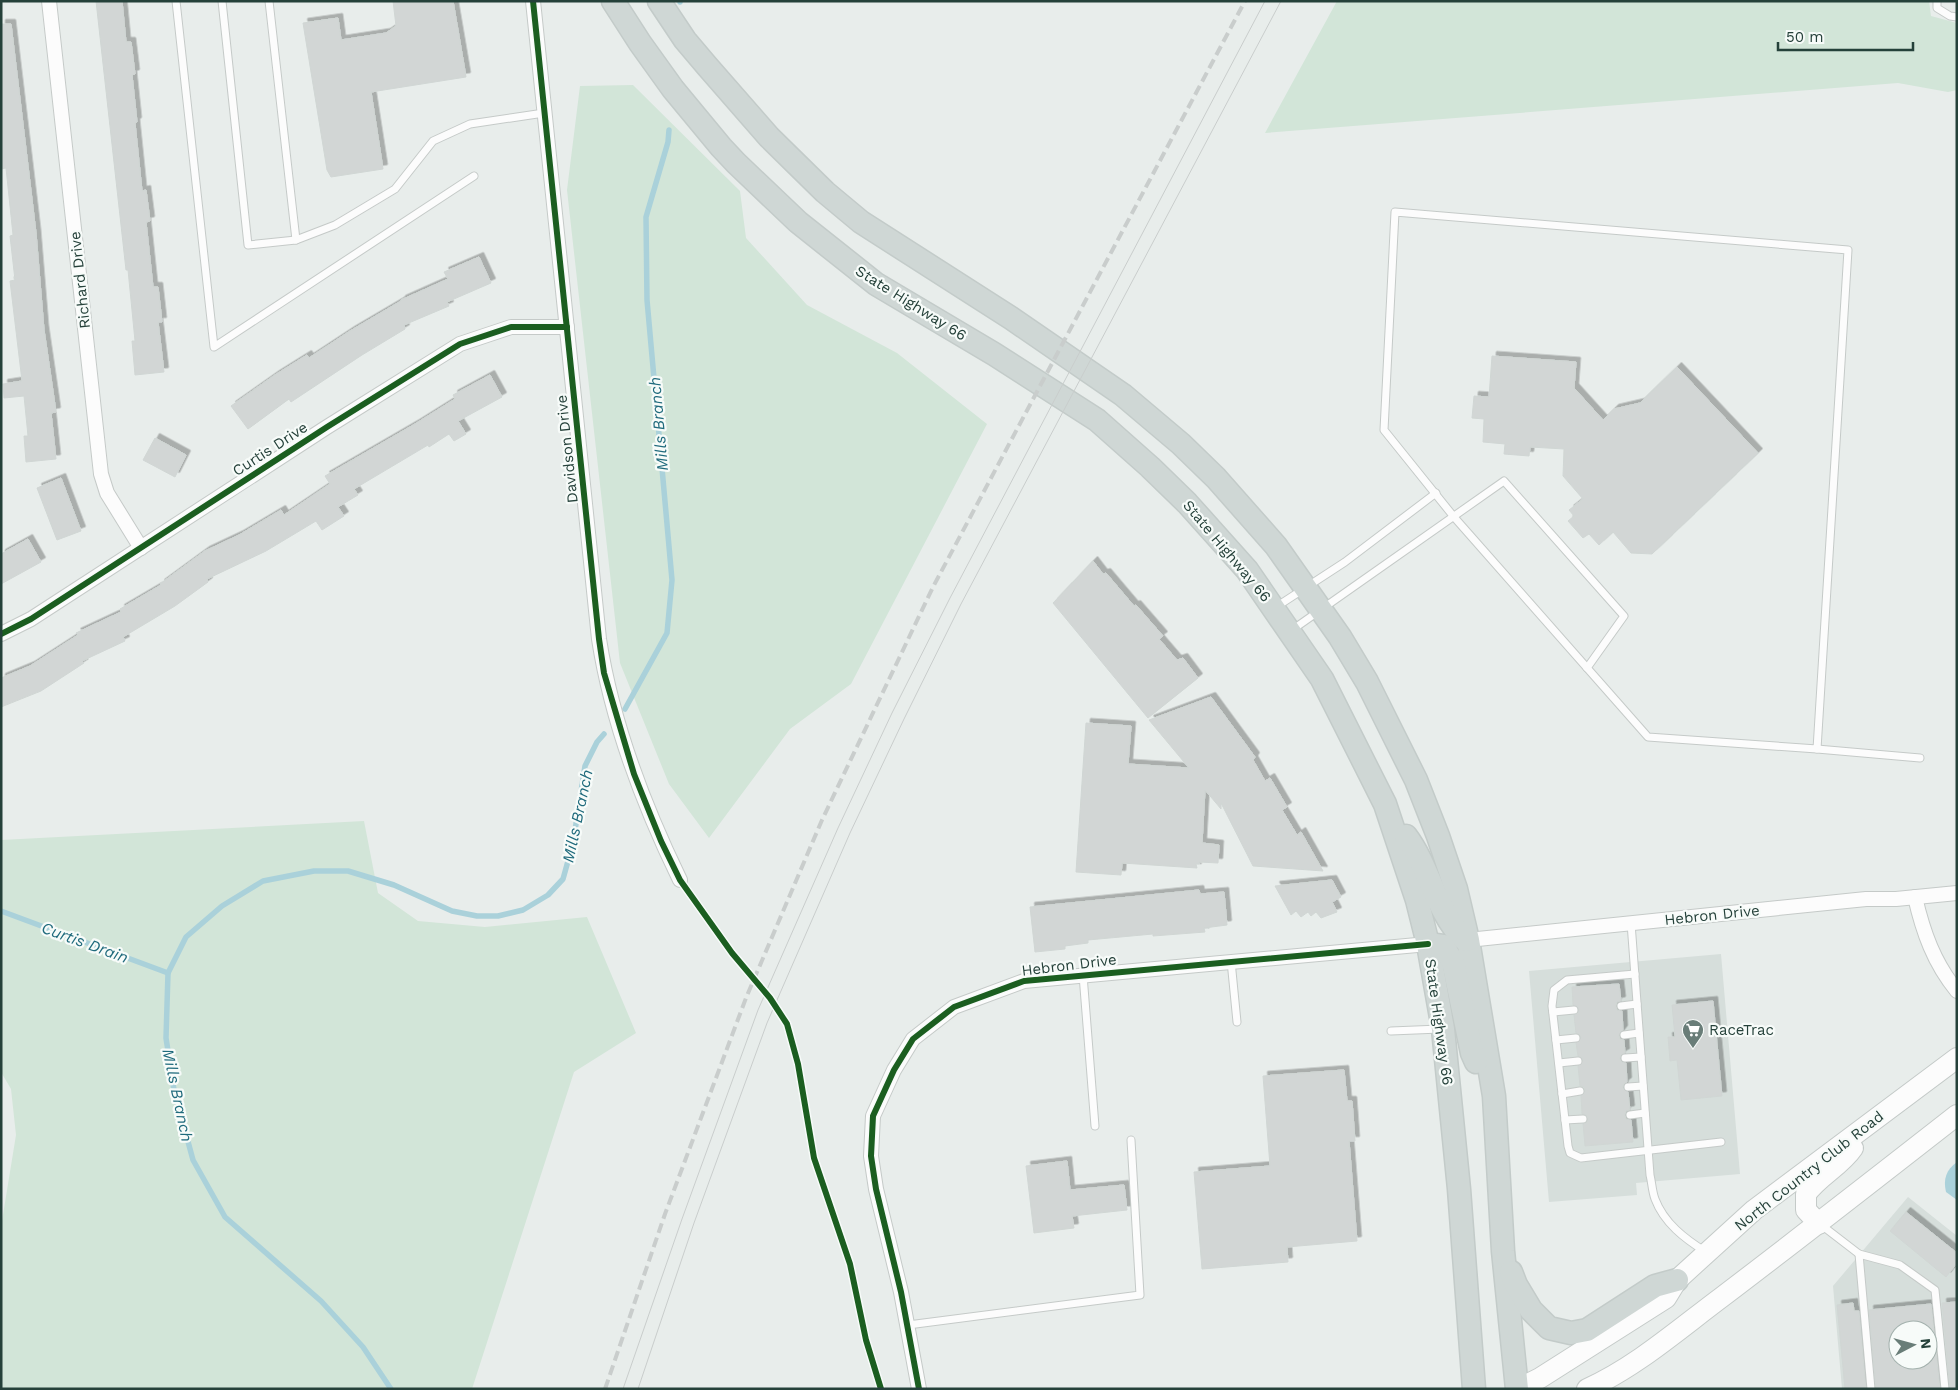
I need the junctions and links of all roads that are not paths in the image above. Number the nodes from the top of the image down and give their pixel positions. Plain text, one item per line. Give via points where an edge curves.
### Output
1 (49, 1) edge
2 (176, 1) edge
3 (222, 1) edge
4 (268, 1) edge
5 (533, 1) edge
6 (613, 1) edge
7 (659, 1) edge
8 (1936, 1) edge
9 (1957, 17) edge
10 (544, 113) junction
11 (474, 176) dead end
12 (296, 240) junction
13 (567, 327) junction
14 (1436, 493) junction
15 (1454, 517) junction
16 (141, 548) junction
17 (1306, 587) junction
18 (1274, 608) junction
19 (1321, 609) junction
20 (1290, 632) junction
21 (1, 634) edge
22 (1587, 668) junction
23 (1817, 749) junction
24 (1920, 758) dead end
25 (1387, 810) junction
26 (680, 880) dead end
27 (1957, 893) edge
28 (1915, 897) junction
29 (1630, 923) junction
30 (1468, 940) junction
31 (1428, 944) junction
32 (1231, 961) junction
33 (1635, 974) junction
34 (1083, 975) junction
35 (1957, 991) edge
36 (1637, 1004) junction
37 (1621, 1006) dead end
38 (1574, 1010) dead end
39 (1553, 1012) junction
40 (1236, 1022) dead end
41 (1443, 1028) junction
42 (1390, 1031) dead end
43 (1640, 1033) junction
44 (1624, 1035) dead end
45 (1576, 1038) dead end
46 (1556, 1040) junction
47 (1641, 1057) junction
48 (1626, 1058) dead end
49 (1957, 1058) edge
50 (1578, 1061) dead end
51 (1559, 1063) junction
52 (1643, 1086) junction
53 (1628, 1088) dead end
54 (1580, 1091) dead end
55 (1562, 1094) junction
56 (1494, 1096) junction
57 (1645, 1113) junction
58 (1630, 1115) dead end
59 (1957, 1115) edge
60 (1583, 1119) dead end
61 (1565, 1120) junction
62 (1870, 1123) junction
63 (1095, 1126) dead end
64 (1131, 1140) dead end
65 (1721, 1142) dead end
66 (1648, 1151) junction
67 (1819, 1224) junction
68 (1503, 1251) junction
69 (1708, 1253) junction
70 (1858, 1254) junction
71 (1677, 1280) junction
72 (908, 1325) junction
73 (920, 1389) edge
74 (1474, 1389) edge
75 (1517, 1389) edge
76 (1587, 1389) edge
77 (1871, 1389) edge
78 (1945, 1389) edge

1 - 16 street, Richard Drive via 101,474 107,493
2 - 11 lane via 214,346
3 - 12 lane via 248,245
4 - 12 lane
5 - 10 street, Davidson Drive
6 - 18 main road, State Highway 66 via 673,89 721,147 798,222 876,284 1097,420 1187,503 1247,570
7 - 17 main road via 685,40 713,73 769,137 824,192 861,222 1011,318 1149,415 1216,478 1276,546
8 - 9 lane via 1937,8
10 - 12 lane via 470,124 433,141 395,188 335,225
10 - 13 street, Davidson Drive
13 - 16 street, Curtis Drive via 511,327 460,344
13 - 26 street, Davidson Drive via 604,673 634,774
14 - 15 lane
14 - 17 lane
14 - 23 lane via 1384,430 1395,212 1848,250
15 - 19 lane
15 - 22 lane
15 - 22 lane via 1504,481 1624,616
16 - 21 street, Curtis Drive via 31,619
17 - 18 lane
17 - 19 main road
18 - 20 main road, State Highway 66
19 - 20 lane
19 - 30 main road via 1367,682 1416,780 1456,889
20 - 25 main road, State Highway 66 via 1322,679
22 - 23 lane via 1648,737
23 - 24 lane
25 - 30 main road via 1415,848 1449,924 1464,940
25 - 31 main road, State Highway 66
27 - 28 street, Hebron Drive
28 - 29 street, Hebron Drive
28 - 35 street via 1934,958
29 - 30 street, Hebron Drive
29 - 33 lane
30 - 56 main road
31 - 32 street, Hebron Drive
31 - 41 main road, State Highway 66
31 - 56 main road via 1443,946 1453,962 1472,1053
32 - 34 street, Hebron Drive
32 - 40 lane
33 - 36 lane
33 - 39 lane via 1568,980 1554,990
34 - 63 lane
34 - 72 street, Hebron Drive via 1024,981 954,1007 913,1039 890,1077 873,1116 871,1156
36 - 37 lane
36 - 43 lane
38 - 39 lane
39 - 46 lane
41 - 42 lane
41 - 74 main road, State Highway 66
43 - 44 lane
43 - 47 lane
45 - 46 lane
46 - 51 lane
47 - 48 lane
47 - 52 lane
49 - 62 main road, North Country Club Road
50 - 51 lane
51 - 55 lane
52 - 53 lane
52 - 57 lane
54 - 55 lane
55 - 61 lane
56 - 68 main road
57 - 58 lane
57 - 66 lane
59 - 67 main road
60 - 61 lane
61 - 66 lane via 1570,1153 1576,1157
62 - 67 main road via 1849,1154 1806,1194 1806,1210
62 - 69 main road, North Country Club Road via 1754,1210
64 - 72 lane via 1140,1295
65 - 66 lane
66 - 69 lane via 1655,1198 1662,1212 1684,1238
67 - 70 lane
67 - 76 main road via 1630,1364
68 - 71 main road via 1516,1285 1531,1310 1549,1328 1571,1333 1587,1330 1655,1286
68 - 75 main road
69 - 71 main road, North Country Club Road
70 - 77 lane
70 - 78 lane via 1900,1265 1935,1290
71 - 75 main road, North Country Club Road via 1666,1298 1540,1378
72 - 73 street, Hebron Drive

